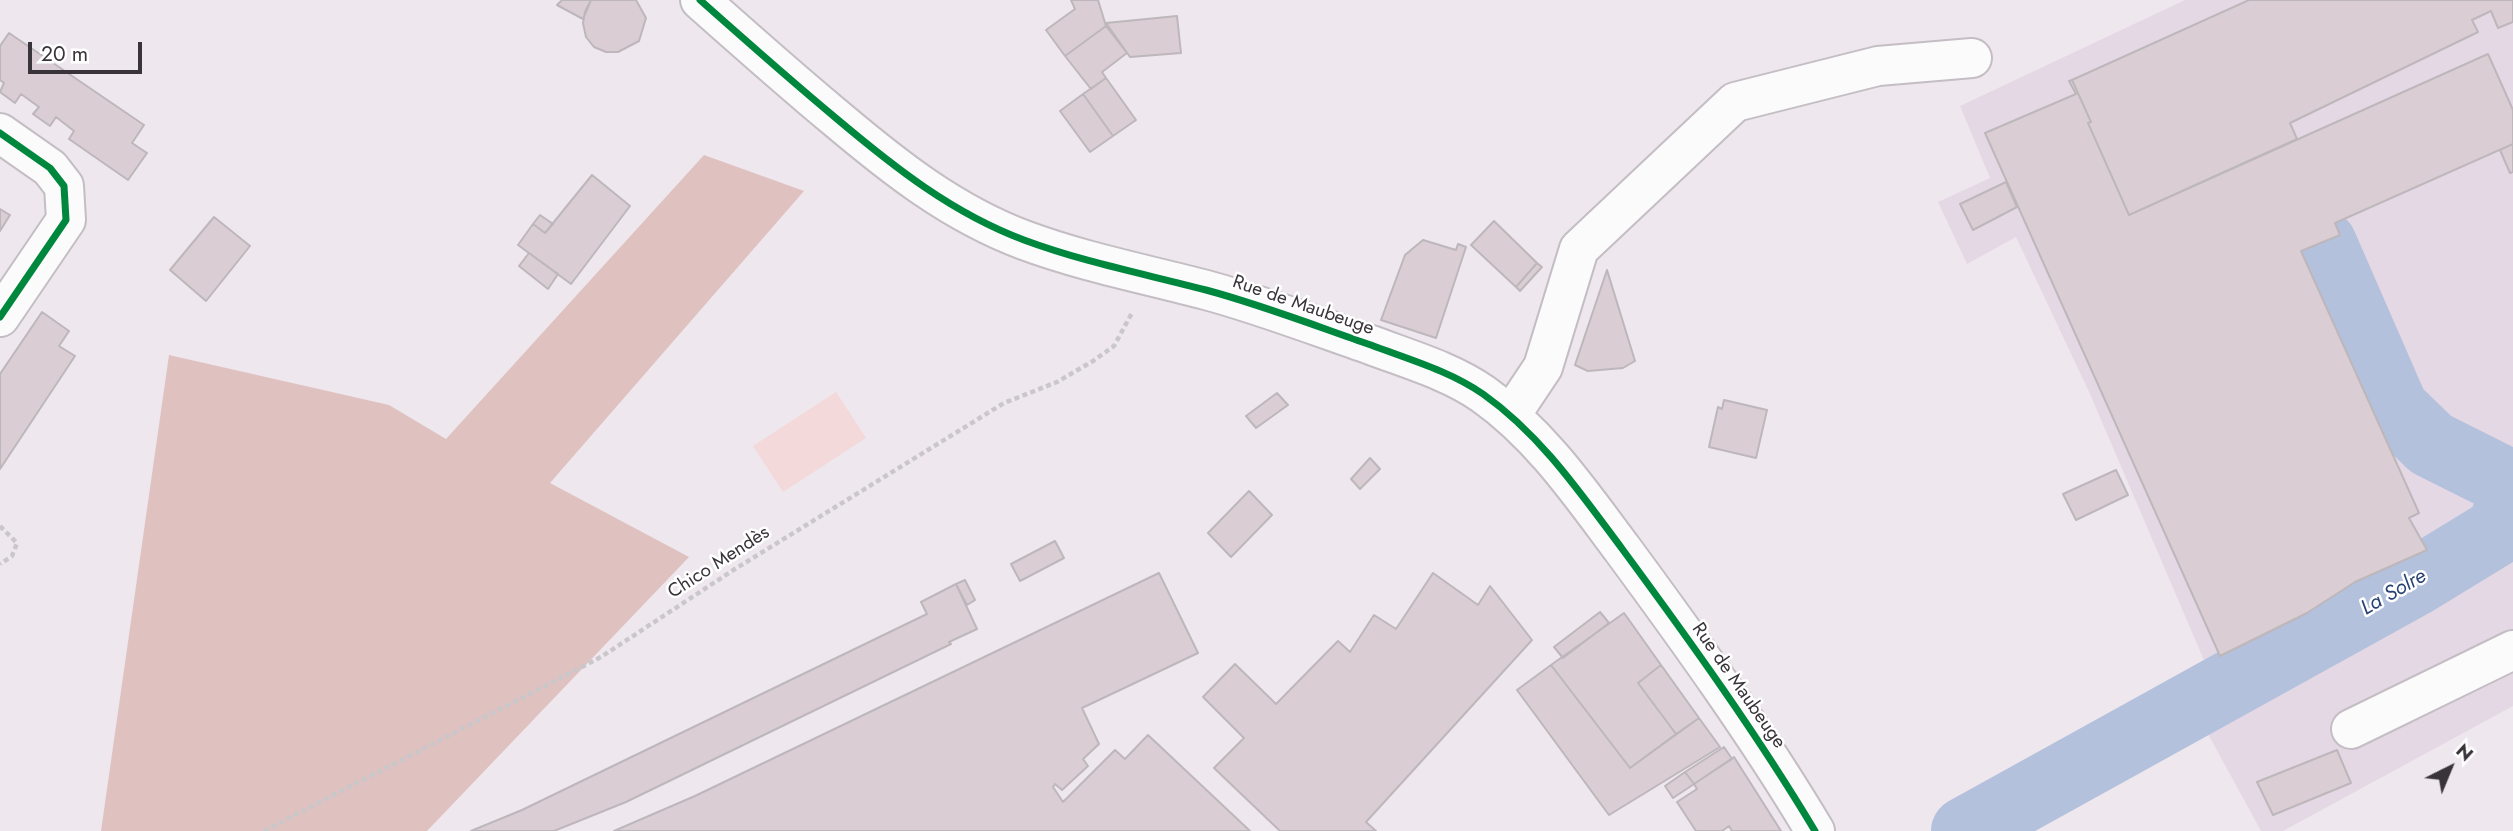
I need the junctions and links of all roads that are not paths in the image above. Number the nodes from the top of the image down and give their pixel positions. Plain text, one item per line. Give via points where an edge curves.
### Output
1 (700, 0) edge
2 (1972, 58) dead end
3 (0, 133) edge
4 (0, 317) edge
5 (1511, 415) junction
6 (2513, 650) edge
7 (2351, 729) dead end
8 (1815, 831) edge

1 - 5 street, Rue de Maubeuge via 890,164 984,223 1024,240 1210,291 1426,366 1479,391
2 - 5 street via 1878,66 1735,102 1579,249 1543,367
3 - 4 street via 50,168 64,186 66,220
5 - 8 street, Rue de Maubeuge via 1551,456 1658,597
6 - 7 street

